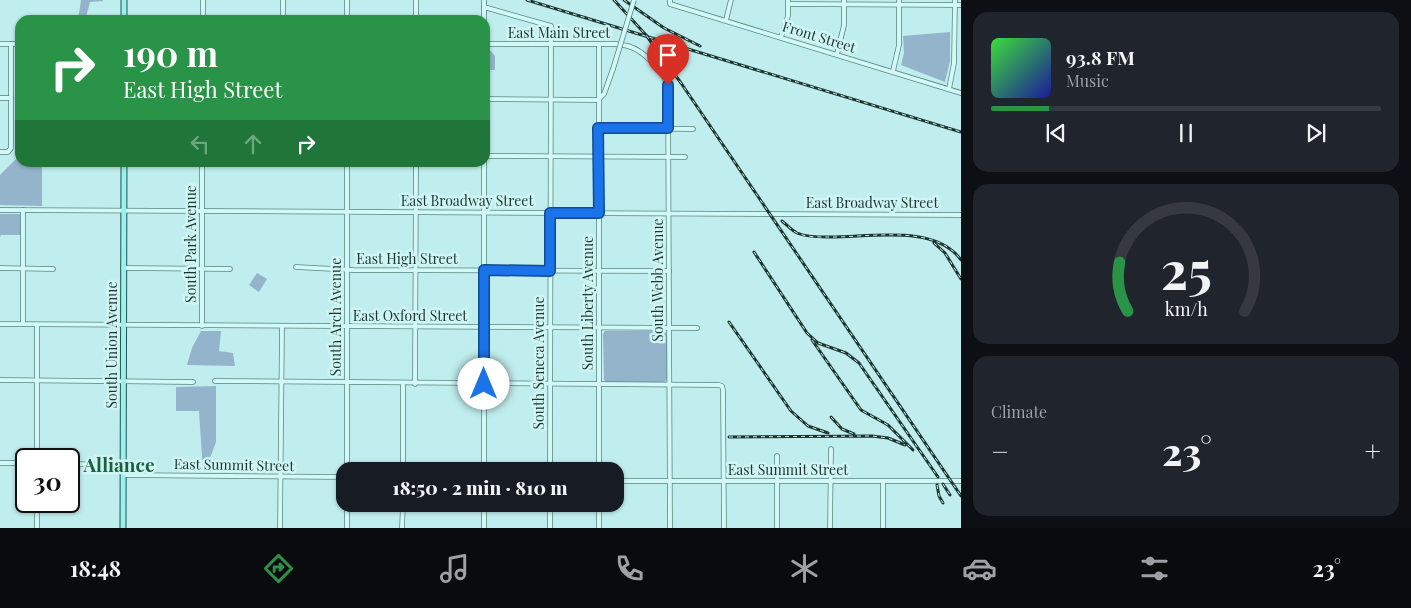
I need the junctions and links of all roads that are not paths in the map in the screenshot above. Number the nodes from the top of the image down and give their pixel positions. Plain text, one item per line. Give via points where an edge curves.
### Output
1 (124, 0) edge
2 (203, 0) edge
3 (283, 0) edge
4 (347, 0) edge
5 (416, 0) edge
6 (484, 0) edge
7 (634, 0) edge
8 (731, 0) edge
9 (844, 0) edge
10 (899, 0) edge
11 (955, 0) edge
12 (670, 2) edge
13 (789, 2) edge
14 (899, 5) junction
15 (955, 5) junction
16 (961, 5) edge
17 (844, 6) junction
18 (484, 7) junction
19 (124, 15) edge
20 (203, 15) edge
21 (283, 15) edge
22 (347, 15) edge
23 (416, 15) edge
24 (484, 15) edge
25 (726, 20) junction
26 (781, 37) junction
27 (0, 44) edge
28 (11, 44) junction
29 (15, 44) edge
30 (490, 44) edge
31 (551, 44) junction
32 (599, 45) junction
33 (633, 48) joint
34 (837, 54) junction
35 (893, 71) junction
36 (949, 89) junction
37 (961, 93) edge
38 (0, 98) edge
39 (11, 98) junction
40 (490, 100) edge
41 (550, 100) junction
42 (598, 100) junction
43 (598, 128) junction
44 (668, 128) junction
45 (693, 129) dead end
46 (0, 152) edge
47 (490, 156) edge
48 (551, 156) junction
49 (598, 157) junction
50 (668, 157) junction
51 (685, 158) dead end
52 (124, 167) edge
53 (202, 167) edge
54 (347, 167) edge
55 (416, 167) edge
56 (484, 167) edge
57 (0, 210) edge
58 (23, 210) junction
59 (124, 211) junction
60 (202, 211) junction
61 (347, 212) junction
62 (415, 212) junction
63 (484, 213) junction
64 (550, 213) junction
65 (599, 213) junction
66 (669, 214) junction
67 (961, 214) edge
68 (296, 267) dead end
69 (0, 268) edge
70 (23, 268) junction
71 (124, 268) junction
72 (53, 269) dead end
73 (202, 269) junction
74 (230, 269) dead end
75 (347, 270) junction
76 (416, 270) junction
77 (484, 270) junction
78 (550, 271) junction
79 (599, 271) junction
80 (669, 271) junction
81 (0, 324) edge
82 (23, 324) junction
83 (37, 324) junction
84 (123, 325) junction
85 (202, 326) junction
86 (282, 326) junction
87 (347, 327) junction
88 (415, 327) junction
89 (484, 327) junction
90 (550, 328) junction
91 (599, 328) junction
92 (669, 328) junction
93 (697, 328) dead end
94 (0, 380) edge
95 (37, 380) junction
96 (123, 381) junction
97 (194, 382) dead end
98 (215, 382) dead end
99 (281, 383) junction
100 (347, 383) junction
101 (403, 384) junction
102 (415, 384) junction
103 (484, 384) junction
104 (551, 385) junction
105 (599, 385) junction
106 (670, 385) junction
107 (37, 448) edge
108 (831, 449) dead end
109 (777, 456) dead end
110 (347, 462) edge
111 (403, 462) edge
112 (484, 462) edge
113 (550, 462) edge
114 (599, 462) edge
115 (0, 463) edge
116 (15, 463) edge
117 (80, 464) edge
118 (123, 464) junction
119 (123, 475) junction
120 (280, 476) junction
121 (336, 477) edge
122 (624, 481) edge
123 (670, 481) junction
124 (724, 481) junction
125 (777, 481) junction
126 (830, 482) junction
127 (883, 482) junction
128 (961, 482) edge
129 (347, 512) edge
130 (402, 512) edge
131 (484, 512) edge
132 (550, 512) edge
133 (599, 512) edge
134 (37, 513) edge
135 (37, 528) edge
136 (123, 528) edge
137 (280, 528) edge
138 (347, 528) edge
139 (402, 528) edge
140 (484, 528) edge
141 (550, 528) edge
142 (599, 528) edge
143 (670, 528) edge
144 (724, 528) edge
145 (777, 528) edge
146 (830, 528) edge
147 (883, 528) edge

1 - 19 main road
2 - 20 street
3 - 21 street
4 - 22 street
5 - 23 street
6 - 18 street
7 - 42 street, bridge via 614,69 604,94
8 - 25 street
9 - 17 street
10 - 14 street
11 - 15 street
12 - 25 street, Front Street
13 - 17 street
13 - 26 street
14 - 15 street
14 - 17 street
14 - 35 street via 899,45
15 - 16 street
15 - 36 street via 954,63
17 - 34 street via 843,31
18 - 24 street
18 - 31 street, South Seneca Avenue via 551,26
25 - 26 street, Front Street
26 - 34 street, Front Street
27 - 28 street
28 - 29 street
28 - 39 street
30 - 31 street, East Main Street
31 - 32 street, East Main Street
31 - 41 street, South Seneca Avenue
32 - 33 street, East Main Street
32 - 42 street, South Liberty Avenue
33 - 44 street, South Webb Avenue via 654,64 666,80
34 - 35 street, Front Street
35 - 36 street, Front Street
36 - 37 street, Front Street
38 - 39 street
39 - 46 street via 9,151
40 - 41 street
41 - 42 street
41 - 48 street, South Seneca Avenue
42 - 43 street, South Liberty Avenue
43 - 44 street
43 - 49 street, South Liberty Avenue
44 - 45 street
44 - 50 street, South Webb Avenue
47 - 48 street
48 - 49 street
48 - 64 street, South Seneca Avenue
49 - 50 street
49 - 65 street, South Liberty Avenue
50 - 51 street
50 - 66 street, South Webb Avenue
52 - 59 main road, South Union Avenue
53 - 60 street, South Park Avenue
54 - 61 street, South Arch Avenue
55 - 62 street
56 - 63 street
57 - 58 street, East Broadway Street
58 - 59 street, East Broadway Street
58 - 70 street
59 - 60 street, East Broadway Street
59 - 71 main road, South Union Avenue
60 - 61 street, East Broadway Street
60 - 73 street, South Park Avenue
61 - 62 street, East Broadway Street
61 - 75 street, South Arch Avenue
62 - 63 street, East Broadway Street
62 - 76 street
63 - 64 street, East Broadway Street
63 - 77 street
64 - 65 street, East Broadway Street
64 - 78 street, South Seneca Avenue
65 - 66 street, East Broadway Street
65 - 79 street, South Liberty Avenue
66 - 67 street, East Broadway Street
66 - 80 street, South Webb Avenue
68 - 75 street, East High Street
69 - 70 street
70 - 72 street
70 - 82 street
71 - 73 street
71 - 84 main road, South Union Avenue
73 - 74 street
73 - 85 street, South Park Avenue
75 - 76 street, East High Street
75 - 87 street, South Arch Avenue
76 - 77 street, East High Street
76 - 88 street
77 - 78 street, East High Street
77 - 89 street
78 - 79 street, East High Street
78 - 90 street, South Seneca Avenue
79 - 80 street, East High Street
79 - 91 street, South Liberty Avenue
80 - 92 street, South Webb Avenue
81 - 82 street, East Oxford Street
82 - 83 street, East Oxford Street
83 - 84 street, East Oxford Street
83 - 95 street
84 - 85 street, East Oxford Street
84 - 96 main road, South Union Avenue
85 - 86 street, East Oxford Street
86 - 87 street, East Oxford Street
86 - 99 street
87 - 88 street, East Oxford Street
87 - 100 street, South Arch Avenue
88 - 89 street, East Oxford Street
88 - 102 street
89 - 90 street, East Oxford Street
89 - 103 street
90 - 91 street, East Oxford Street
90 - 104 street, South Seneca Avenue
91 - 92 street, East Oxford Street
91 - 105 street, South Liberty Avenue
92 - 93 street, East Oxford Street
92 - 106 street, South Webb Avenue
94 - 95 street
95 - 96 street
95 - 107 street
96 - 97 street
96 - 118 main road, South Union Avenue
98 - 99 street
99 - 100 street
99 - 120 street
100 - 101 street
100 - 110 street, South Arch Avenue
101 - 102 street
101 - 111 street
102 - 103 street
103 - 104 street
103 - 112 street
104 - 105 street
104 - 113 street, South Seneca Avenue
105 - 106 street
105 - 114 street, South Liberty Avenue
106 - 123 street, South Webb Avenue
106 - 124 street via 722,386
108 - 126 street
109 - 125 street
115 - 116 street
117 - 118 street
118 - 119 main road, South Union Avenue
119 - 120 street, East Summit Street
119 - 136 main road, South Union Avenue
120 - 121 street, East Summit Street
120 - 137 street
122 - 123 street, East Summit Street
123 - 124 street, East Summit Street
123 - 143 street, South Webb Avenue
124 - 125 street, East Summit Street
124 - 144 street
125 - 126 street, East Summit Street
125 - 145 street
126 - 127 street, East Summit Street
126 - 146 street
127 - 128 street, East Summit Street
127 - 147 street
129 - 138 street
130 - 139 street
131 - 140 street
132 - 141 street
133 - 142 street
134 - 135 street

